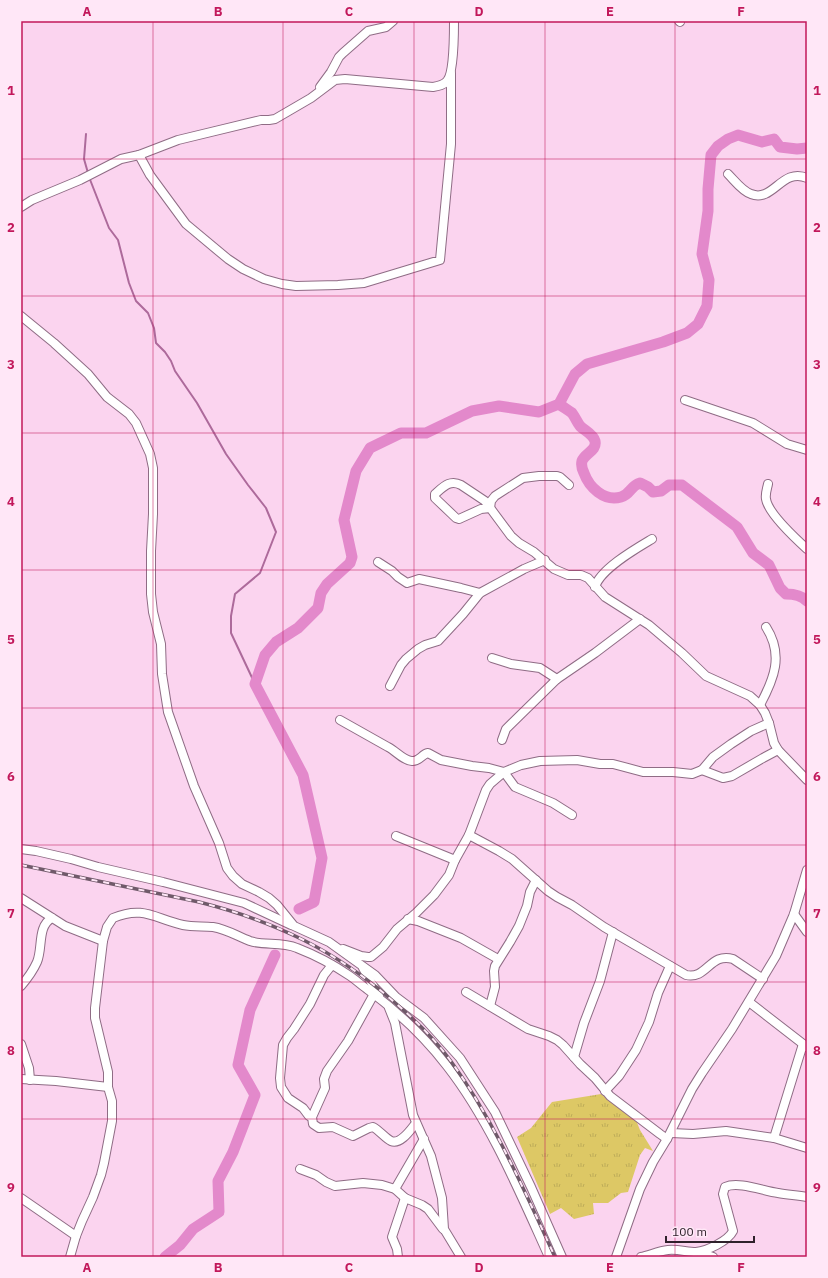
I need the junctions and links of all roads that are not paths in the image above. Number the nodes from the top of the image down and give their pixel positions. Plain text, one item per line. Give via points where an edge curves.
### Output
1 (393, 21) edge
2 (454, 21) edge
3 (462, 21) edge
4 (454, 36) junction
5 (451, 73) junction
6 (305, 102) junction
7 (139, 155) junction
8 (728, 174) dead end
9 (807, 178) edge
10 (21, 207) edge
11 (21, 316) edge
12 (685, 400) dead end
13 (807, 450) edge
14 (768, 484) dead end
15 (569, 485) dead end
16 (490, 508) junction
17 (652, 538) dead end
18 (807, 550) edge
19 (544, 560) junction
20 (378, 562) dead end
21 (596, 587) junction
22 (480, 593) junction
23 (640, 619) junction
24 (766, 627) dead end
25 (492, 658) dead end
26 (557, 678) junction
27 (390, 686) dead end
28 (760, 705) junction
29 (340, 720) dead end
30 (769, 723) junction
31 (502, 740) dead end
32 (778, 750) junction
33 (702, 770) junction
34 (504, 772) junction
35 (807, 780) edge
36 (572, 815) dead end
37 (469, 835) junction
38 (396, 836) dead end
39 (21, 849) edge
40 (455, 860) junction
41 (807, 870) edge
42 (536, 880) junction
43 (21, 898) edge
44 (794, 914) junction
45 (52, 918) junction
46 (408, 919) junction
47 (294, 926) junction
48 (613, 932) junction
49 (807, 932) edge
50 (103, 941) junction
51 (329, 942) junction
52 (498, 959) junction
53 (332, 965) junction
54 (361, 965) junction
55 (670, 966) junction
56 (763, 979) junction
57 (21, 986) edge
58 (466, 992) dead end
59 (381, 999) junction
60 (749, 1002) junction
61 (490, 1006) junction
62 (21, 1044) edge
63 (805, 1046) edge
64 (574, 1057) junction
65 (21, 1079) edge
66 (30, 1080) junction
67 (108, 1087) junction
68 (605, 1091) junction
69 (312, 1117) junction
70 (416, 1123) junction
71 (669, 1136) junction
72 (774, 1138) junction
73 (424, 1139) junction
74 (807, 1148) edge
75 (300, 1169) dead end
76 (395, 1189) junction
77 (807, 1197) edge
78 (21, 1198) edge
79 (405, 1198) junction
80 (444, 1229) junction
81 (76, 1236) junction
82 (698, 1252) junction
83 (70, 1257) edge
84 (398, 1257) edge
85 (461, 1257) edge
86 (549, 1257) edge
87 (562, 1257) edge
88 (616, 1257) edge
89 (641, 1257) edge
90 (713, 1257) edge

1 - 6 street via 386,27 368,31 343,53 325,82
2 - 4 street
3 - 4 street
4 - 5 street
5 - 6 street via 447,82 433,86 339,79
5 - 7 street via 451,144 440,260 364,283 296,286 264,279 243,269 186,224 150,175
6 - 7 street via 276,119 261,120 178,140
7 - 10 street via 121,159
8 - 9 street via 752,195 767,193 786,178 799,175
11 - 47 street via 44,333 88,374 107,398 128,414 142,433 153,468 151,594 161,644 162,674 168,712 227,868 242,884 269,898
12 - 13 street via 753,423 786,444
14 - 18 street via 765,498 770,510
15 - 16 street via 557,476 523,478 495,496
16 - 16 street via 481,509 459,519 435,496 447,484 457,483 482,499
16 - 19 street via 511,536
17 - 21 street via 616,563 598,579
19 - 21 street via 561,572 585,576
19 - 22 street
20 - 22 street via 407,583 418,579
21 - 23 street via 605,597
22 - 27 street via 438,641 418,649 406,659
23 - 26 street
23 - 28 street via 706,676 750,696
24 - 28 street via 772,638 777,659 767,692
25 - 26 street via 540,668
26 - 31 street via 506,729
28 - 30 street
29 - 34 street via 412,761 428,753 441,760
30 - 32 street
30 - 33 street via 751,731 713,757
32 - 33 street via 732,776 724,778
32 - 35 street
33 - 34 street via 692,774 643,772 613,764 571,759 526,763
34 - 36 street via 515,786 554,803
34 - 37 street via 486,790
37 - 40 street
37 - 42 street via 512,859
38 - 40 street
39 - 47 street via 244,902
40 - 46 street via 444,884
41 - 44 street
42 - 48 street via 556,897
42 - 52 street via 519,926
43 - 45 street
44 - 49 street
44 - 56 street
45 - 50 street
45 - 57 street via 42,929 37,962
46 - 51 street via 371,957 361,956
46 - 52 street via 461,938
47 - 51 street
48 - 55 street
48 - 64 street via 600,981
50 - 53 street via 113,918 130,912 145,913 182,925 219,928 258,943 284,944
50 - 67 street via 95,1018 108,1072
51 - 54 street
52 - 61 street via 494,966 495,987
53 - 59 street
53 - 69 street via 284,1045 281,1087 288,1098
54 - 59 street
54 - 87 street via 424,1018 467,1067 495,1112
55 - 56 street via 686,975 694,976 721,958 727,957
55 - 68 street via 636,1050 619,1076
56 - 60 street
58 - 61 street
59 - 69 street via 327,1071 324,1079 325,1088
59 - 70 street via 395,1023
59 - 86 street via 424,1038 459,1082 496,1146
60 - 63 street
60 - 71 street via 692,1089
61 - 64 street via 528,1029 557,1040
62 - 66 street
63 - 72 street
64 - 68 street
65 - 66 street
66 - 67 street
67 - 81 street via 112,1101 112,1121 104,1163 94,1197
68 - 71 street
69 - 70 street via 313,1124 319,1128 333,1126 353,1136 373,1127 393,1142 402,1139
70 - 73 street
71 - 72 street via 726,1131
71 - 88 street via 640,1189
72 - 74 street
73 - 76 street
73 - 80 street via 442,1198
75 - 76 street via 335,1186 363,1183
76 - 79 street
77 - 82 street via 746,1186 725,1187 723,1194 733,1231 717,1245
78 - 81 street
79 - 80 street via 428,1209
79 - 84 street via 392,1237 398,1249
80 - 85 street
81 - 83 street
82 - 89 street via 667,1250
82 - 90 street

